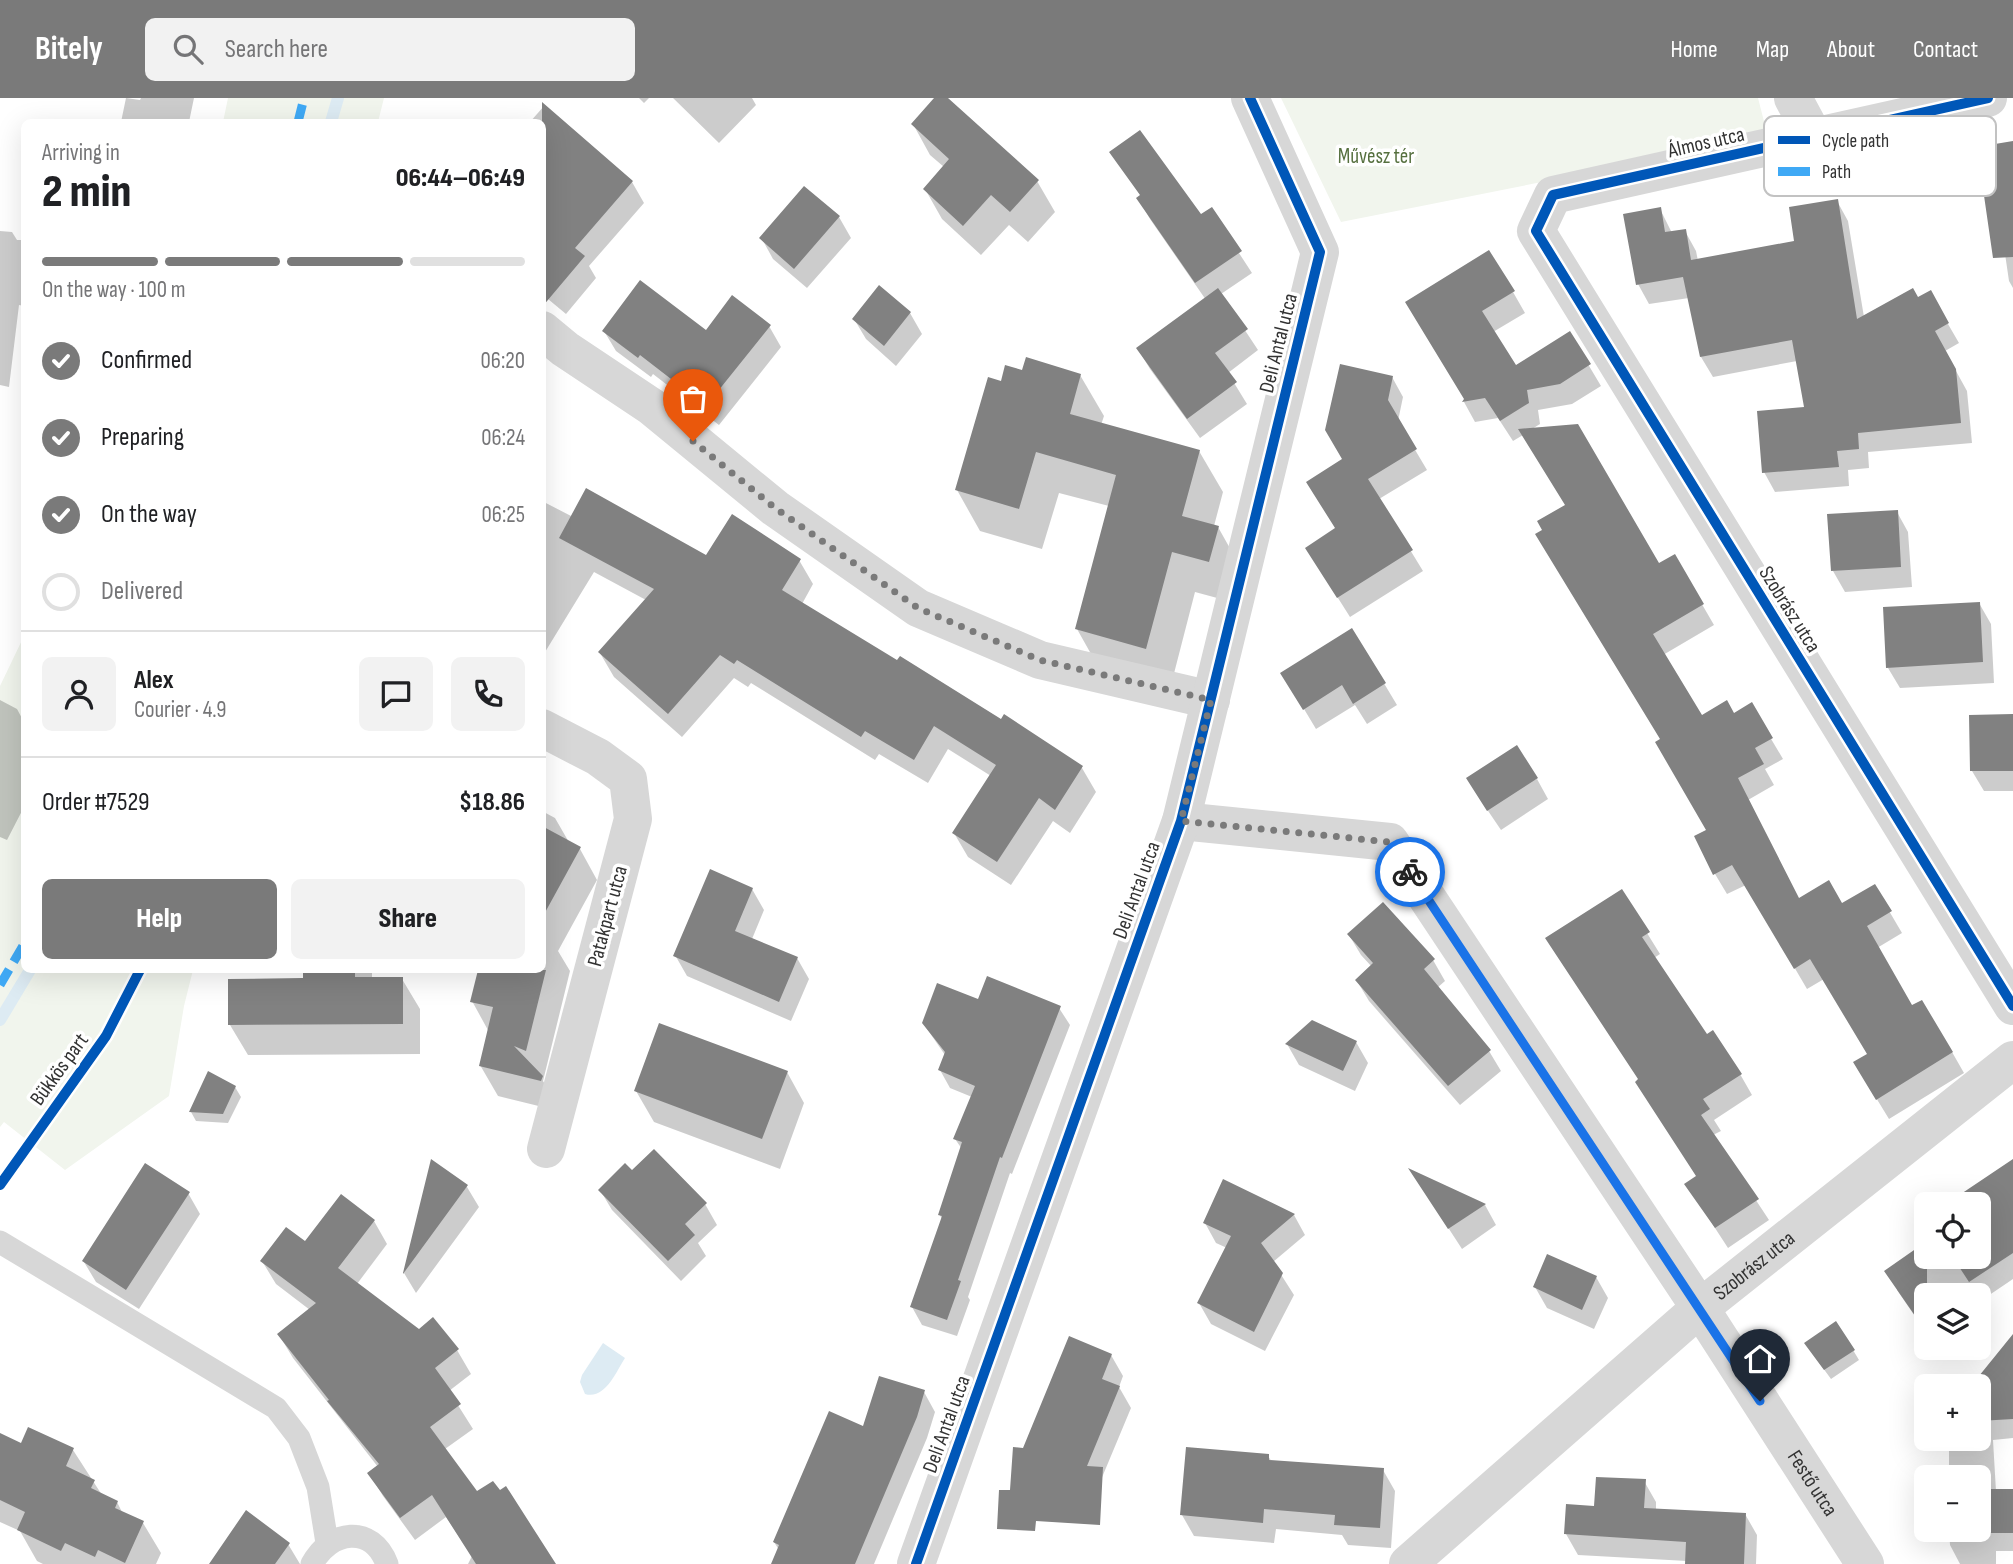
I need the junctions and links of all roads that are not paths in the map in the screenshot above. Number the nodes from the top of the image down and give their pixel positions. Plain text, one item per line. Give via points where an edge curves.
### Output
1 (1250, 98) edge
2 (1793, 98) edge
3 (1988, 98) edge
4 (1803, 116) edge
5 (1908, 116) edge
6 (1764, 148) edge
7 (1536, 231) joint
8 (546, 333) edge
9 (1211, 700) junction
10 (546, 731) edge
11 (1181, 821) junction
12 (2013, 1006) edge
13 (2013, 1060) edge
14 (546, 1149) dead end
15 (0, 1242) edge
16 (1700, 1308) junction
17 (327, 1543) junction
18 (312, 1564) edge
19 (387, 1564) edge
20 (916, 1564) edge
21 (1408, 1564) edge
22 (1866, 1564) edge

1 - 9 street, Deli Antal utca via 1320,252
2 - 4 street
3 - 5 street, Álmos utca
6 - 7 street, Álmos utca via 1553,195
7 - 12 street, Szobrász utca
8 - 9 street via 652,407 775,508 918,608 1040,660
9 - 11 street, Deli Antal utca
10 - 14 street, Patakpart utca via 598,757 628,779 633,819
11 - 16 street, Festő utca via 1390,842
11 - 20 street, Deli Antal utca
13 - 16 street, Szobrász utca
15 - 17 lane via 276,1408 299,1438 318,1487
16 - 21 street, Szobrász utca
16 - 22 street, Festő utca
17 - 18 lane
17 - 19 lane via 352,1536 364,1539 376,1546

